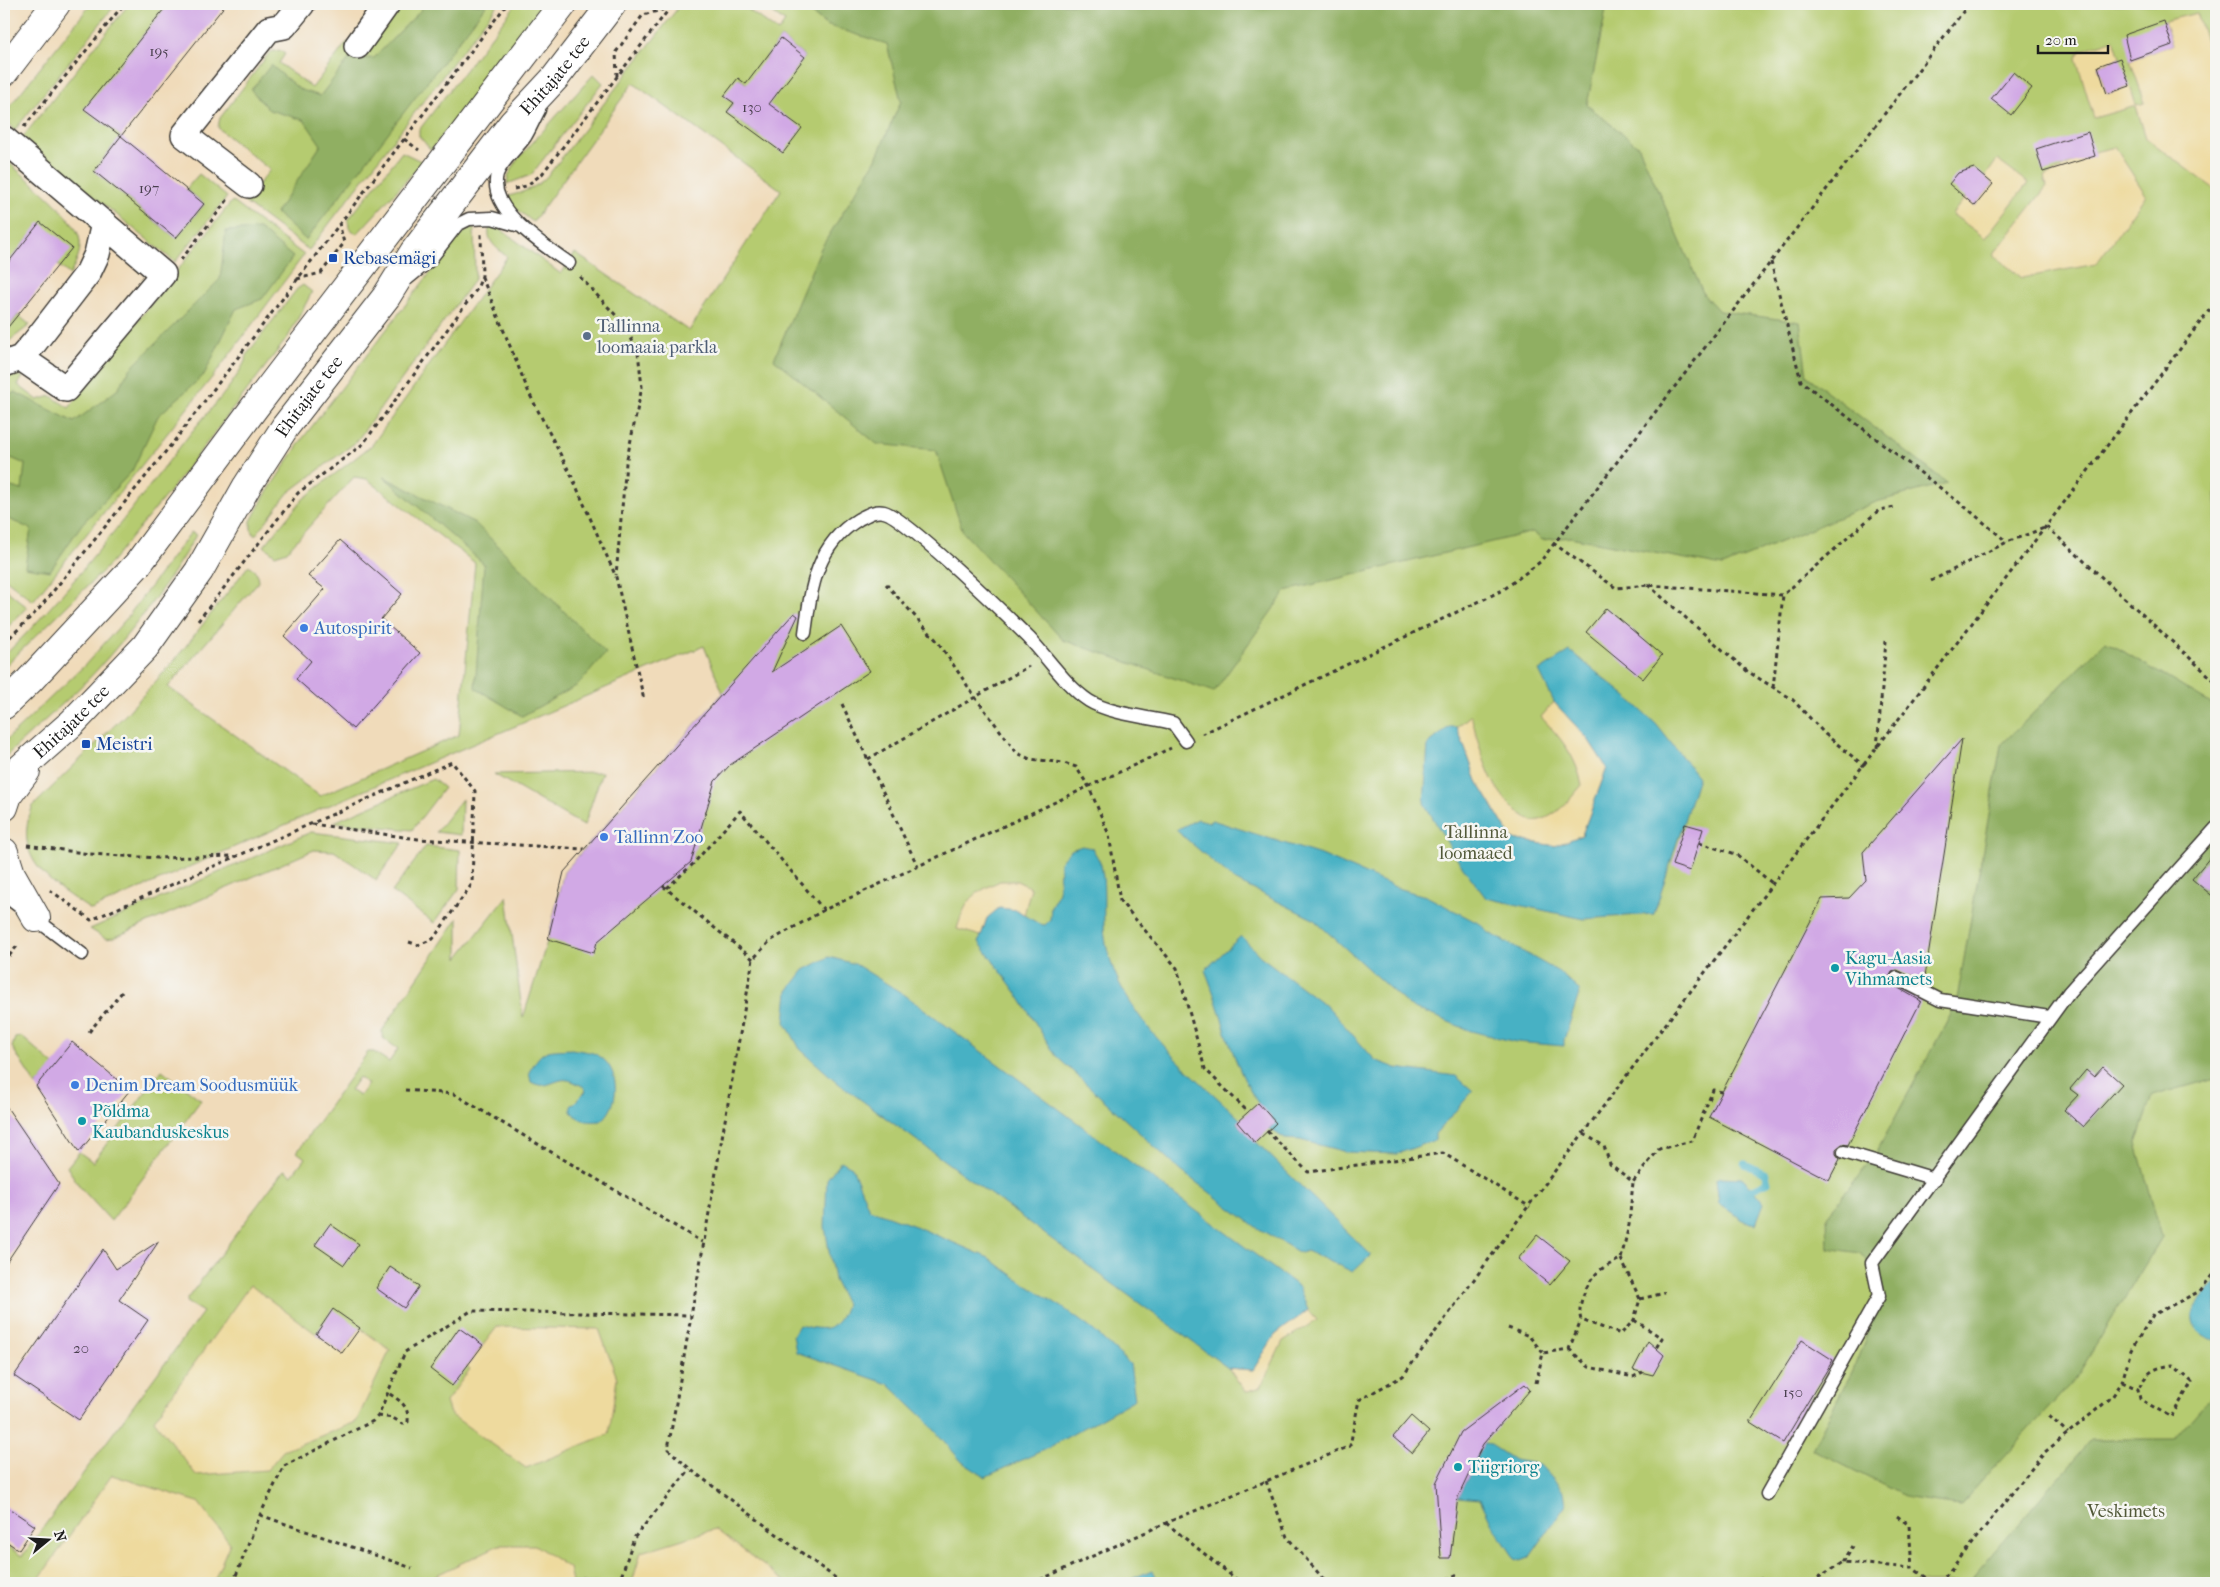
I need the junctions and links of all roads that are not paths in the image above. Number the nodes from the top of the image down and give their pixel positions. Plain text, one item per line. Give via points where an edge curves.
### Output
1 (56, 4) edge
2 (302, 4) edge
3 (387, 4) edge
4 (563, 4) edge
5 (612, 4) edge
6 (357, 46) dead end
7 (4, 72) edge
8 (555, 78) junction
9 (7, 142) edge
10 (243, 192) road end
11 (104, 223) junction
12 (521, 226) junction
13 (569, 263) road end
14 (386, 297) junction
15 (12, 361) edge
16 (805, 633) dead end
17 (29, 681) junction
18 (4, 695) edge
19 (4, 705) edge
20 (4, 720) edge
21 (1186, 741) road end
22 (38, 755) junction
23 (4, 782) edge
24 (4, 808) edge
25 (2216, 828) edge
26 (13, 852) edge
27 (4, 895) edge
28 (36, 918) junction
29 (82, 954) dead end
30 (1897, 978) dead end
31 (2049, 1017) junction
32 (1844, 1152) dead end
33 (1935, 1179) junction
34 (1767, 1494) dead end

1 - 7 main road
2 - 10 street via 284,26 269,29 184,135
3 - 6 street
4 - 17 main road, Ehitajate tee via 138,564
5 - 8 main road, Ehitajate tee
8 - 12 lane via 525,137 498,173 496,182 502,204
8 - 14 main road, Ehitajate tee via 513,123 414,252
9 - 11 street
11 - 15 street via 97,254 88,273
11 - 15 street via 163,274 66,389
12 - 13 lane
12 - 14 lane via 481,217 462,222 429,260
14 - 22 main road, Ehitajate tee via 285,427 199,571 145,647
16 - 21 lane via 809,600 824,551 851,524 871,512 884,512 908,526 1029,638 1089,701 1173,723
17 - 18 main road
17 - 19 main road, Ehitajate tee
17 - 20 main road
22 - 23 main road, Ehitajate tee
22 - 24 main road via 8,795
25 - 31 lane
26 - 28 main road via 11,874
27 - 28 lane
28 - 29 lane
30 - 31 lane via 1940,1000
31 - 33 lane
32 - 33 lane
33 - 34 lane via 1872,1263 1879,1296

